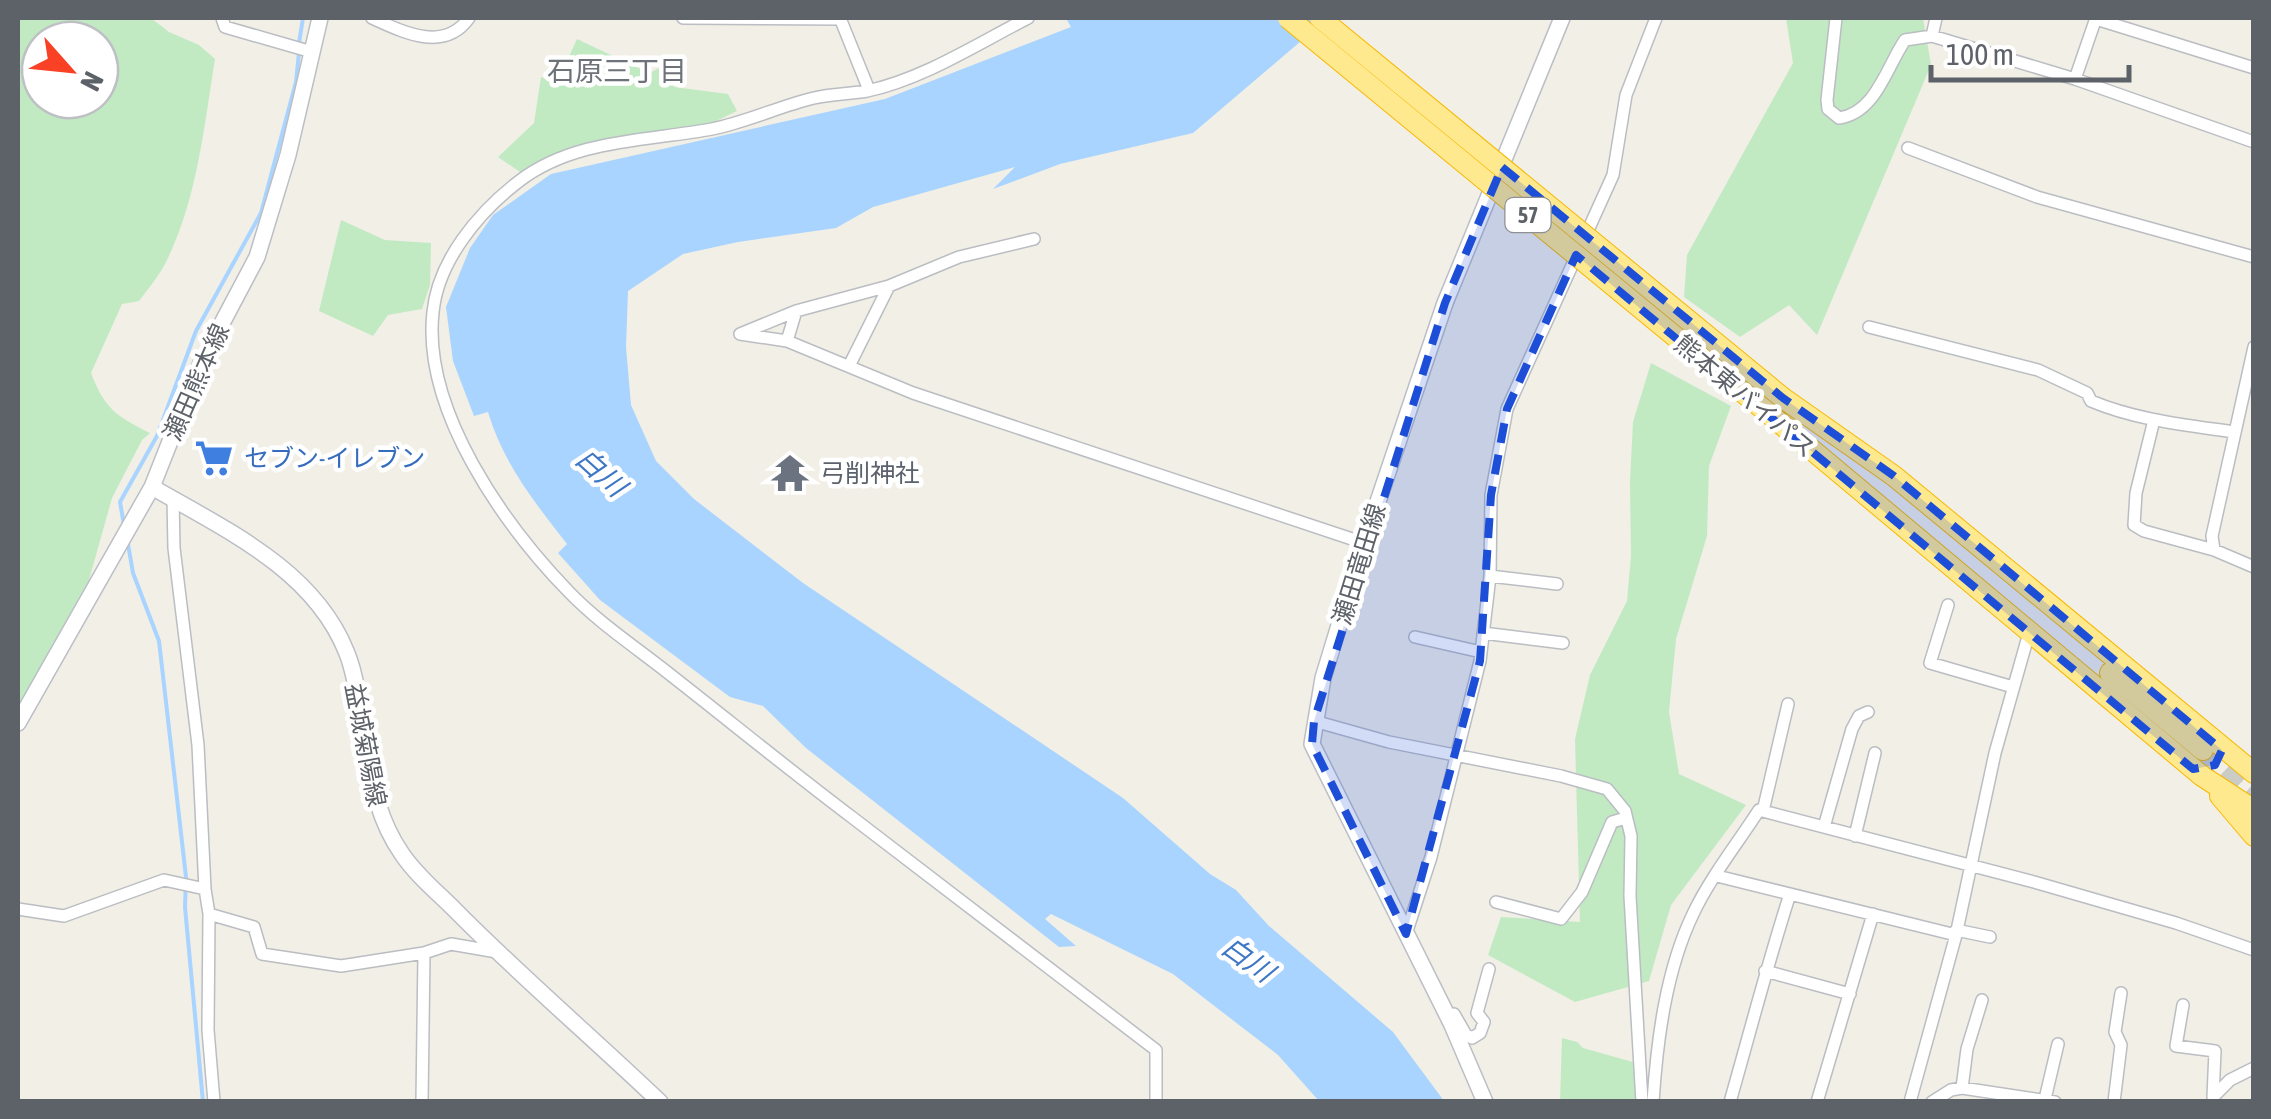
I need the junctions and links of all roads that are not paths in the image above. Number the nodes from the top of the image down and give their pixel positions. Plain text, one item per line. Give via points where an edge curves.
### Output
1 (222, 18) edge
2 (320, 18) edge
3 (372, 18) edge
4 (468, 18) edge
5 (684, 18) edge
6 (840, 18) edge
7 (1024, 18) edge
8 (1288, 18) edge
9 (1320, 18) edge
10 (1562, 18) edge
11 (1656, 18) edge
12 (1836, 18) edge
13 (1936, 18) edge
14 (2096, 18) edge
15 (1932, 36) junction
16 (310, 52) junction
17 (2254, 68) edge
18 (2075, 79) junction
19 (868, 90) junction
20 (2254, 142) edge
21 (1908, 148) dead end
22 (1034, 240) dead end
23 (2254, 257) edge
24 (889, 286) junction
25 (796, 312) junction
26 (1868, 327) dead end
27 (788, 341) junction
28 (2254, 346) edge
29 (849, 366) junction
30 (2154, 420) junction
31 (2234, 432) junction
32 (152, 487) junction
33 (173, 499) junction
34 (1364, 544) junction
35 (2214, 550) junction
36 (2254, 567) edge
37 (1490, 576) junction
38 (1557, 584) dead end
39 (1948, 605) dead end
40 (2029, 633) junction
41 (1483, 634) junction
42 (1415, 637) dead end
43 (1564, 643) dead end
44 (1481, 652) junction
45 (2013, 687) junction
46 (1788, 704) dead end
47 (1868, 712) dead end
48 (1314, 722) junction
49 (18, 723) edge
50 (1876, 754) dead end
51 (1457, 757) junction
52 (2204, 760) junction
53 (2254, 774) edge
54 (2254, 810) edge
55 (1763, 811) junction
56 (1626, 818) junction
57 (1824, 828) junction
58 (1855, 836) junction
59 (2254, 836) edge
60 (1969, 866) junction
61 (1717, 876) junction
62 (205, 889) junction
63 (1790, 894) junction
64 (1496, 902) dead end
65 (1395, 903) dead end
66 (18, 910) edge
67 (210, 914) junction
68 (1873, 914) junction
69 (1407, 932) junction
70 (1956, 932) junction
71 (1990, 937) dead end
72 (2254, 950) edge
73 (496, 952) junction
74 (424, 953) junction
75 (1489, 968) dead end
76 (1765, 971) junction
77 (1850, 994) junction
78 (2121, 994) dead end
79 (1982, 1000) dead end
80 (2184, 1006) dead end
81 (2058, 1044) dead end
82 (2254, 1068) edge
83 (1962, 1088) junction
84 (2029, 1099) edge
85 (2212, 1099) edge
86 (2050, 1100) edge
87 (214, 1102) edge
88 (422, 1102) edge
89 (660, 1102) edge
90 (1156, 1102) edge
91 (1485, 1102) edge
92 (1642, 1102) edge
93 (1654, 1102) edge
94 (1730, 1102) edge
95 (1818, 1102) edge
96 (1910, 1102) edge
97 (1932, 1102) edge
98 (2114, 1102) edge

1 - 16 street via 225,27
2 - 16 main road, 瀬田熊本線
3 - 4 street via 436,39
5 - 6 street
6 - 19 street
7 - 19 street via 919,73
8 - 40 highway, 熊本東バイパス / 57, bridge
9 - 52 highway, 熊本東バイパス / 57, bridge via 1784,398 1894,476
10 - 34 main road, 瀬田竜田線 via 1445,302
11 - 37 street via 1626,95 1613,175 1506,409 1491,496
12 - 15 street via 1827,100 1840,118 1868,100 1905,40
13 - 15 street
14 - 17 street
14 - 18 street
15 - 18 street
16 - 32 main road, 瀬田熊本線 via 266,233 200,363
18 - 20 street
19 - 90 street via 816,97 713,129 600,146 520,180 464,235 437,290 433,348 446,404 497,503 572,594 758,746 1156,1050
21 - 23 street via 2037,198
22 - 24 street via 959,257
24 - 25 street
24 - 29 street
25 - 27 street
25 - 27 street via 740,334
26 - 30 street via 2038,370 2088,392 2096,403
27 - 29 street
28 - 31 street
29 - 34 street
30 - 31 street
30 - 35 street via 2134,525
31 - 35 street
32 - 33 main road, 益城菊陽線
32 - 49 main road, 瀬田熊本線
33 - 62 street
33 - 73 main road, 益城菊陽線 via 248,543 322,608 349,656 383,826 405,860
34 - 48 main road, 瀬田竜田線
35 - 36 street
37 - 38 street
37 - 41 street
39 - 45 street via 1930,663
40 - 45 street
40 - 52 highway, 熊本東バイパス / 57
41 - 43 street
41 - 44 street
42 - 44 street
44 - 51 street
45 - 60 street
46 - 55 street
47 - 57 street via 1852,728
48 - 51 street
48 - 69 main road, 瀬田竜田線 via 1317,756
50 - 58 street
51 - 56 street via 1607,789
51 - 69 street
52 - 53 highway
52 - 54 highway
52 - 59 highway, 57
55 - 57 street
55 - 61 street
56 - 64 street via 1612,822 1582,892 1561,919
56 - 92 street
57 - 58 street
58 - 60 street
60 - 70 street
60 - 72 street
61 - 63 street
61 - 93 street via 1680,946 1656,1058
62 - 66 street via 164,880 64,916
62 - 67 street
63 - 68 street
63 - 76 street
65 - 69 street
67 - 74 street via 254,927 262,954 341,966
67 - 87 street
68 - 70 street
68 - 77 street
69 - 75 street via 1472,1038 1484,1022 1477,1013
69 - 91 main road, 瀬田竜田線
70 - 71 street
70 - 96 street
73 - 74 street via 452,944
73 - 89 main road, 益城菊陽線
74 - 88 street
76 - 77 street
76 - 94 street
77 - 95 street
78 - 98 street
79 - 83 street
80 - 85 street via 2176,1046 2215,1051
81 - 86 street
82 - 85 street
83 - 84 street
83 - 97 street
84 - 86 street

